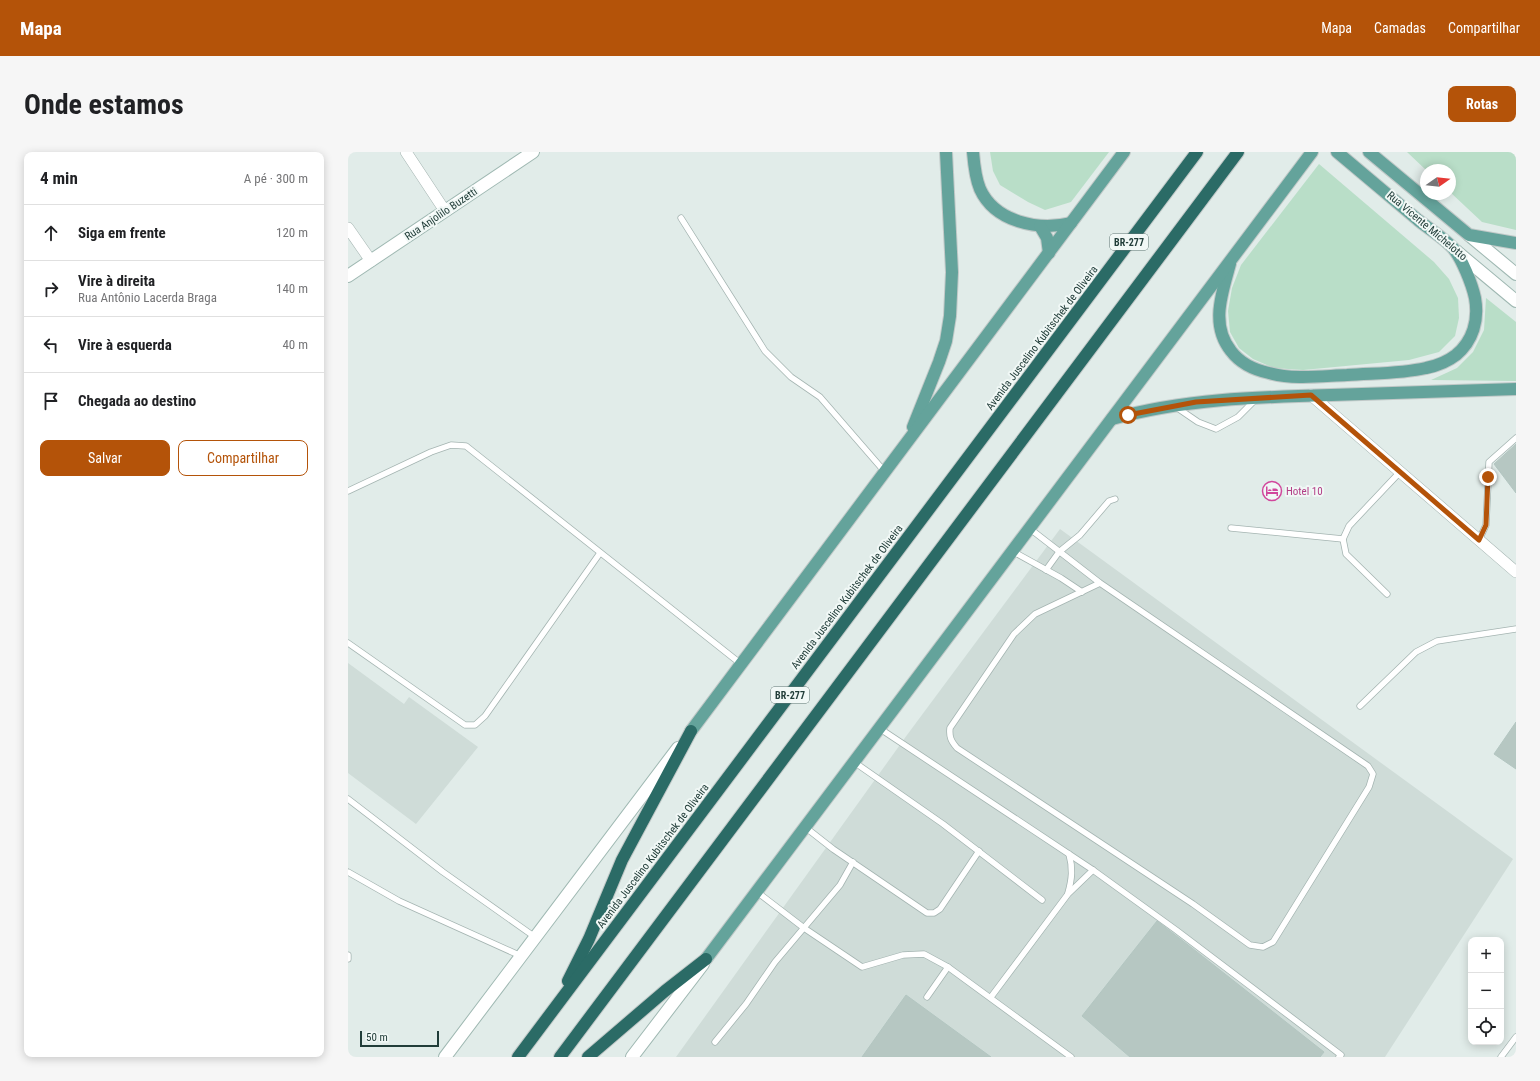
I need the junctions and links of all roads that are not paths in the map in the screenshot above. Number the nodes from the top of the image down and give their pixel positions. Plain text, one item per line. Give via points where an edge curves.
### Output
1 (406, 152) edge
2 (533, 152) edge
3 (946, 152) edge
4 (973, 152) edge
5 (1124, 152) edge
6 (1197, 152) edge
7 (1238, 152) edge
8 (1312, 152) edge
9 (1337, 152) edge
10 (1369, 152) edge
11 (445, 211) junction
12 (681, 218) dead end
13 (1071, 223) junction
14 (1040, 226) junction
15 (348, 228) edge
16 (1469, 235) junction
17 (1516, 243) edge
18 (1454, 249) junction
19 (1049, 253) junction
20 (1232, 257) junction
21 (371, 261) junction
22 (1516, 274) edge
23 (348, 276) edge
24 (1516, 301) edge
25 (1516, 389) edge
26 (1311, 395) junction
27 (1257, 398) junction
28 (1174, 405) junction
29 (1112, 419) junction
30 (1516, 438) edge
31 (906, 443) junction
32 (885, 472) junction
33 (1400, 472) junction
34 (348, 491) edge
35 (1115, 498) dead end
36 (1029, 528) junction
37 (1230, 528) dead end
38 (1343, 539) junction
39 (1479, 540) junction
40 (1012, 551) junction
41 (1059, 552) junction
42 (600, 553) junction
43 (1046, 570) junction
44 (1516, 572) edge
45 (1100, 583) junction
46 (1082, 592) junction
47 (1387, 594) dead end
48 (1516, 628) edge
49 (348, 644) edge
50 (741, 664) junction
51 (1360, 706) dead end
52 (879, 728) junction
53 (691, 731) junction
54 (854, 762) junction
55 (348, 799) edge
56 (805, 827) junction
57 (979, 851) junction
58 (1069, 854) junction
59 (853, 862) junction
60 (1093, 870) junction
61 (348, 872) edge
62 (757, 892) junction
63 (1068, 894) junction
64 (1042, 900) dead end
65 (804, 928) junction
66 (535, 938) junction
67 (348, 955) edge
68 (522, 956) junction
69 (348, 959) edge
70 (706, 959) junction
71 (948, 967) junction
72 (927, 997) dead end
73 (991, 997) junction
74 (551, 1014) junction
75 (1516, 1037) edge
76 (715, 1042) dead end
77 (1342, 1056) edge
78 (445, 1057) edge
79 (518, 1057) edge
80 (560, 1057) edge
81 (588, 1057) edge
82 (632, 1057) edge
83 (1071, 1057) edge
84 (1501, 1057) edge

1 - 11 street
2 - 11 main road, Rua Anjolilo Buzetti
3 - 31 main road via 952,272 950,316 939,362
4 - 14 main road via 976,178 986,200 994,208 1016,220
5 - 13 main road
6 - 74 highway, Avenida Juscelino Kubitschek de Oliveira / BR-277
7 - 80 highway, BR-277
8 - 20 main road
9 - 18 main road, Rua Vicente Michelotto
10 - 16 main road, Rua Vicente Michelotto
11 - 21 main road, Rua Anjolilo Buzetti
12 - 32 lane via 765,351 790,378 820,398
13 - 14 main road
13 - 19 main road
14 - 19 main road via 1047,238
15 - 21 street
16 - 17 main road
16 - 22 main road, Rua Vicente Michelotto
18 - 20 main road via 1467,273 1476,306 1473,332 1466,345 1455,356 1442,363 1405,371 1300,377 1270,374 1254,368 1231,351 1223,338 1219,312
18 - 24 main road, Rua Vicente Michelotto
19 - 31 main road
20 - 29 main road
21 - 23 main road, Rua Anjolilo Buzetti
25 - 26 main road
26 - 27 main road
26 - 33 street
27 - 28 main road
27 - 28 lane via 1238,417 1216,429 1198,422
28 - 29 main road
29 - 36 main road
30 - 39 lane via 1489,462 1486,525
31 - 32 main road
32 - 50 main road
33 - 38 lane via 1348,526
33 - 39 street
34 - 42 lane via 431,452 451,445 466,446
35 - 41 lane via 1109,501 1080,535
36 - 40 main road
36 - 41 lane
37 - 38 lane
38 - 47 lane via 1346,554
39 - 44 street
40 - 43 lane
40 - 52 main road
41 - 43 lane
41 - 45 lane
42 - 49 lane via 485,716 475,725 465,725
42 - 50 lane
43 - 46 lane
45 - 46 lane
45 - 46 lane via 1368,766 1373,774 1369,787 1273,942 1263,946 1250,945 1193,904 957,748 953,742 950,728 1014,634 1035,614
48 - 51 lane via 1437,641 1416,652
50 - 53 main road
52 - 54 main road
52 - 58 lane
53 - 66 main road
53 - 74 highway via 622,860 582,956
54 - 56 main road
54 - 57 lane
55 - 66 lane
56 - 59 lane
56 - 62 main road
57 - 59 lane via 940,909 934,913 927,913
57 - 64 lane
58 - 60 lane
58 - 63 lane via 1072,879
59 - 65 lane via 840,885
60 - 63 lane
60 - 77 lane
61 - 68 lane via 400,901
62 - 65 lane
62 - 70 main road
63 - 73 lane
65 - 71 lane via 862,967 903,956 924,954
65 - 76 lane
66 - 68 main road
67 - 69 lane
68 - 78 main road
70 - 81 highway
70 - 82 main road
71 - 72 lane
71 - 73 lane
73 - 83 lane
74 - 79 highway, Avenida Juscelino Kubitschek de Oliveira / BR-277
75 - 84 lane

